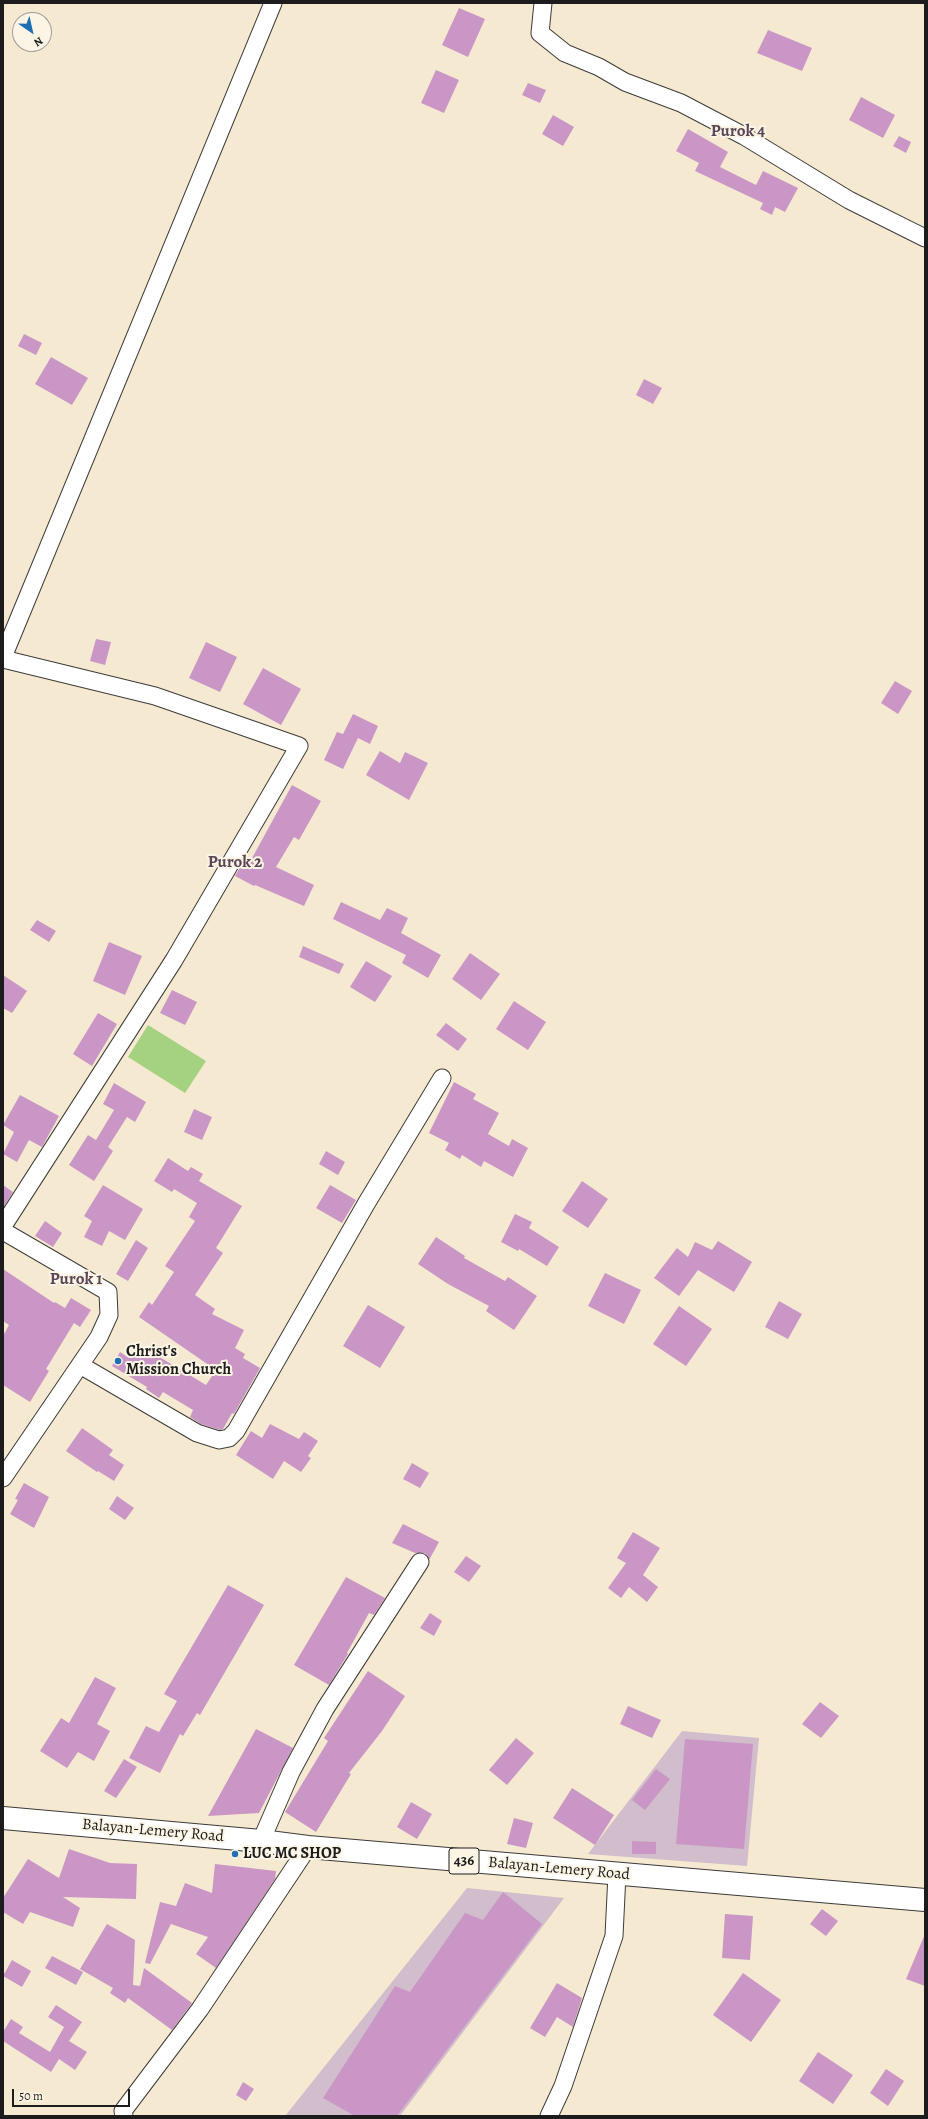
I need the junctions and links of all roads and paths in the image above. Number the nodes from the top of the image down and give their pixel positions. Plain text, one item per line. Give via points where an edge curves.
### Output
1 (273, 3) edge
2 (543, 3) edge
3 (925, 238) edge
4 (3, 658) edge
5 (442, 1078) dead end
6 (3, 1226) edge
7 (3, 1230) edge
8 (80, 1365) junction
9 (3, 1478) edge
10 (420, 1562) dead end
11 (3, 1818) edge
12 (261, 1841) junction
13 (308, 1847) junction
14 (617, 1874) junction
15 (925, 1900) edge
16 (124, 2116) edge
17 (550, 2116) edge

1 - 4 street
2 - 3 street via 540,33 565,53 599,67 625,82 681,103 744,136 849,200
4 - 6 street via 155,696 299,746 174,960
5 - 8 street via 366,1204 236,1431 229,1438 219,1440 197,1433
7 - 8 street via 108,1292 109,1315 99,1337
8 - 9 street
10 - 12 street via 325,1709 291,1772
11 - 12 main road, Balayan-Lemery Road / 436
12 - 13 main road, Balayan-Lemery Road / 436
13 - 14 main road, Balayan-Lemery Road / 436
13 - 16 street via 200,2009 123,2111
14 - 15 main road, Balayan-Lemery Road / 436
14 - 17 street via 614,1936 564,2086

